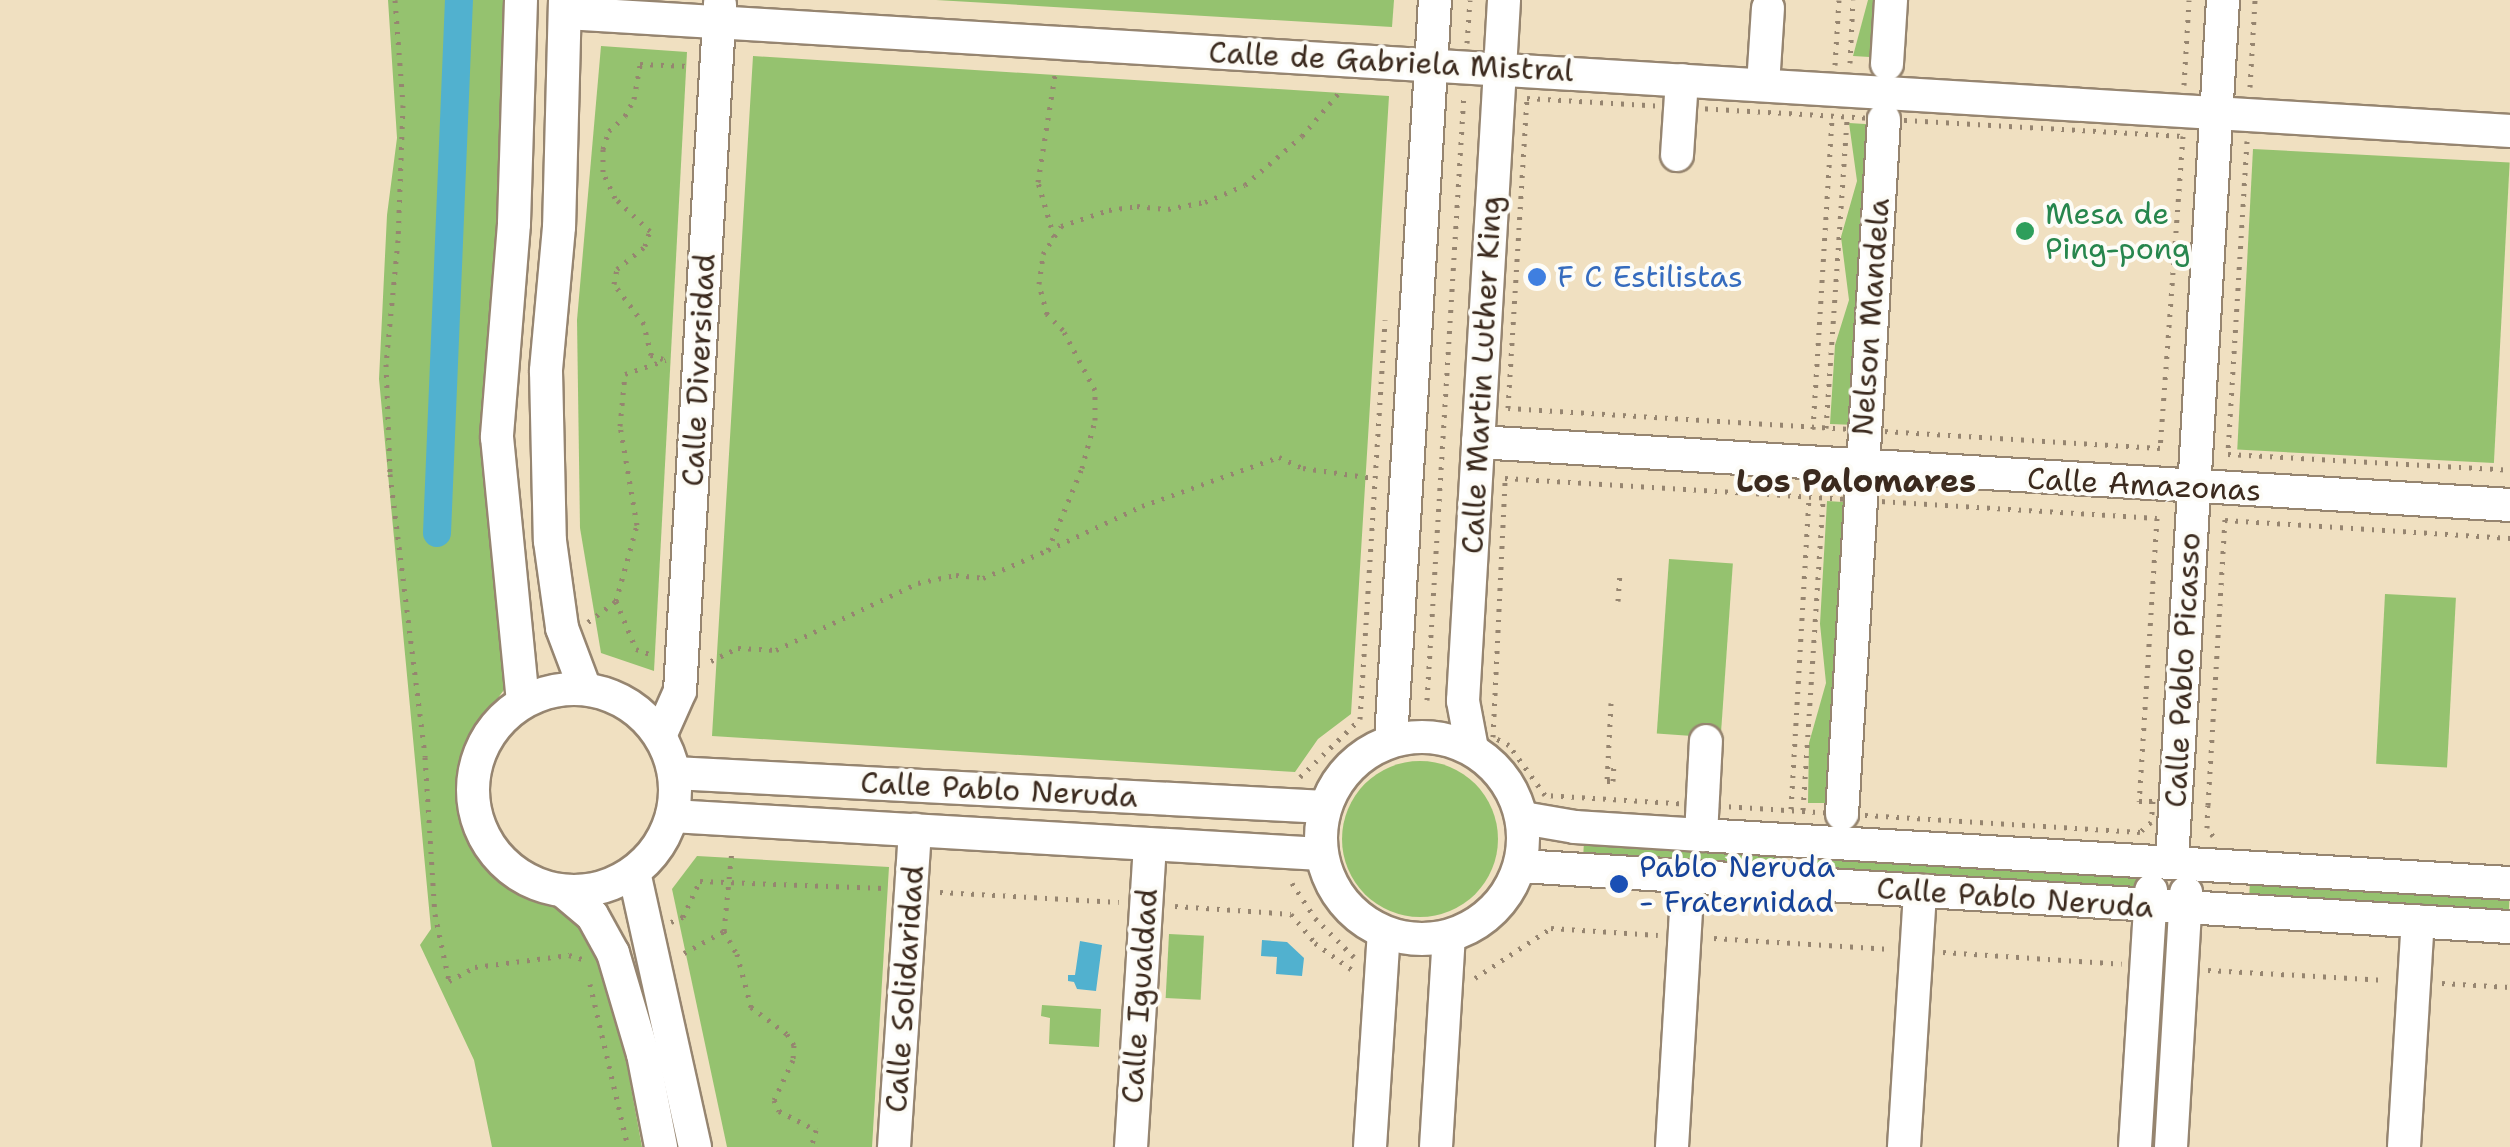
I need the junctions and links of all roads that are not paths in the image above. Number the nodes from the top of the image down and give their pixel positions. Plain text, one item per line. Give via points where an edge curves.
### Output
1 (521, 0) edge
2 (1436, 0) edge
3 (1504, 0) edge
4 (1891, 0) edge
5 (2223, 0) edge
6 (565, 6) edge
7 (1768, 8) dead end
8 (720, 11) edge
9 (1432, 64) junction
10 (1887, 64) dead end
11 (1500, 68) junction
12 (1763, 85) junction
13 (1681, 94) junction
14 (2216, 115) junction
15 (1884, 118) road end
16 (2510, 131) edge
17 (1677, 155) dead end
18 (1478, 454) junction
19 (1862, 468) junction
20 (2194, 488) junction
21 (2510, 505) edge
22 (585, 688) junction
23 (524, 702) junction
24 (660, 736) junction
25 (1391, 740) junction
26 (1706, 741) dead end
27 (1472, 749) junction
28 (674, 773) junction
29 (1325, 808) junction
30 (1842, 814) road end
31 (672, 816) junction
32 (1523, 818) junction
33 (1701, 820) junction
34 (915, 830) junction
35 (1150, 844) junction
36 (1321, 854) junction
37 (2172, 861) junction
38 (1520, 866) junction
39 (634, 872) junction
40 (1688, 878) junction
41 (2510, 883) edge
42 (1920, 890) junction
43 (563, 891) junction
44 (2150, 908) junction
45 (2184, 910) junction
46 (2418, 921) junction
47 (2510, 928) edge
48 (1384, 933) junction
49 (1450, 936) junction
50 (661, 1147) edge
51 (695, 1147) edge
52 (894, 1147) edge
53 (1131, 1147) edge
54 (1370, 1147) edge
55 (1436, 1147) edge
56 (1672, 1147) edge
57 (1904, 1147) edge
58 (2136, 1147) edge
59 (2171, 1147) edge
60 (2404, 1147) edge

1 - 23 street via 514,224 497,438
2 - 9 street
3 - 11 street, Calle Martin Luther King
4 - 10 street
5 - 14 street, Calle Pablo Picasso
6 - 8 street, Calle de Gabriela Mistral
6 - 22 street via 559,228 546,371 550,541 562,628
7 - 12 street
8 - 9 street, Calle de Gabriela Mistral
8 - 24 street, Calle Diversidad via 680,692
9 - 11 street, Calle de Gabriela Mistral
9 - 25 street via 1408,462 1378,697
11 - 13 street, Calle de Gabriela Mistral
11 - 18 street, Calle Martin Luther King
12 - 13 street, Calle de Gabriela Mistral
12 - 14 street, Calle de Gabriela Mistral via 1838,99
13 - 17 street
14 - 16 street, Calle de Gabriela Mistral
14 - 20 street, Calle Pablo Picasso
15 - 19 street, Nelson Mandela
18 - 19 street, Calle Amazonas via 1814,475
18 - 27 street, Calle Martin Luther King via 1478,702
19 - 20 street, Calle Amazonas
19 - 30 street, Nelson Mandela
20 - 21 street, Calle Amazonas
20 - 37 street, Calle Pablo Picasso
22 - 23 street via 553,690
22 - 24 street via 640,712
23 - 43 street via 498,722 481,748 473,779 475,811 506,865
24 - 28 street
25 - 27 street via 1432,736
25 - 29 street via 1350,766
26 - 33 street
27 - 32 street via 1506,780
28 - 29 street, Calle Pablo Neruda
28 - 31 street
29 - 36 street
31 - 34 street, Calle Pablo Neruda
31 - 39 street via 658,847
32 - 33 street, Calle Pablo Neruda via 1575,827
32 - 38 street
33 - 37 street, Calle Pablo Neruda
34 - 35 street, Calle Pablo Neruda
34 - 52 street, Calle Solidaridad
35 - 36 street, Calle Pablo Neruda
35 - 53 street, Calle Igualdad
36 - 48 street via 1342,902 1362,923
37 - 41 street, Calle Pablo Neruda
37 - 44 street, Calle Pablo Picasso
37 - 45 street, Calle Pablo Picasso
38 - 40 street, Calle Pablo Neruda
38 - 49 street via 1494,910
39 - 43 street via 600,887
39 - 51 street
40 - 42 street, Calle Pablo Neruda
40 - 56 street
42 - 44 street, Calle Pablo Neruda
42 - 57 street
43 - 50 street via 592,915 613,954
44 - 45 street, Calle Pablo Neruda
44 - 58 street, Calle Pablo Picasso
45 - 46 street, Calle Pablo Neruda
45 - 59 street, Calle Pablo Picasso
46 - 47 street, Calle Pablo Neruda
46 - 60 street
48 - 49 street via 1416,940
48 - 54 street
49 - 55 street

